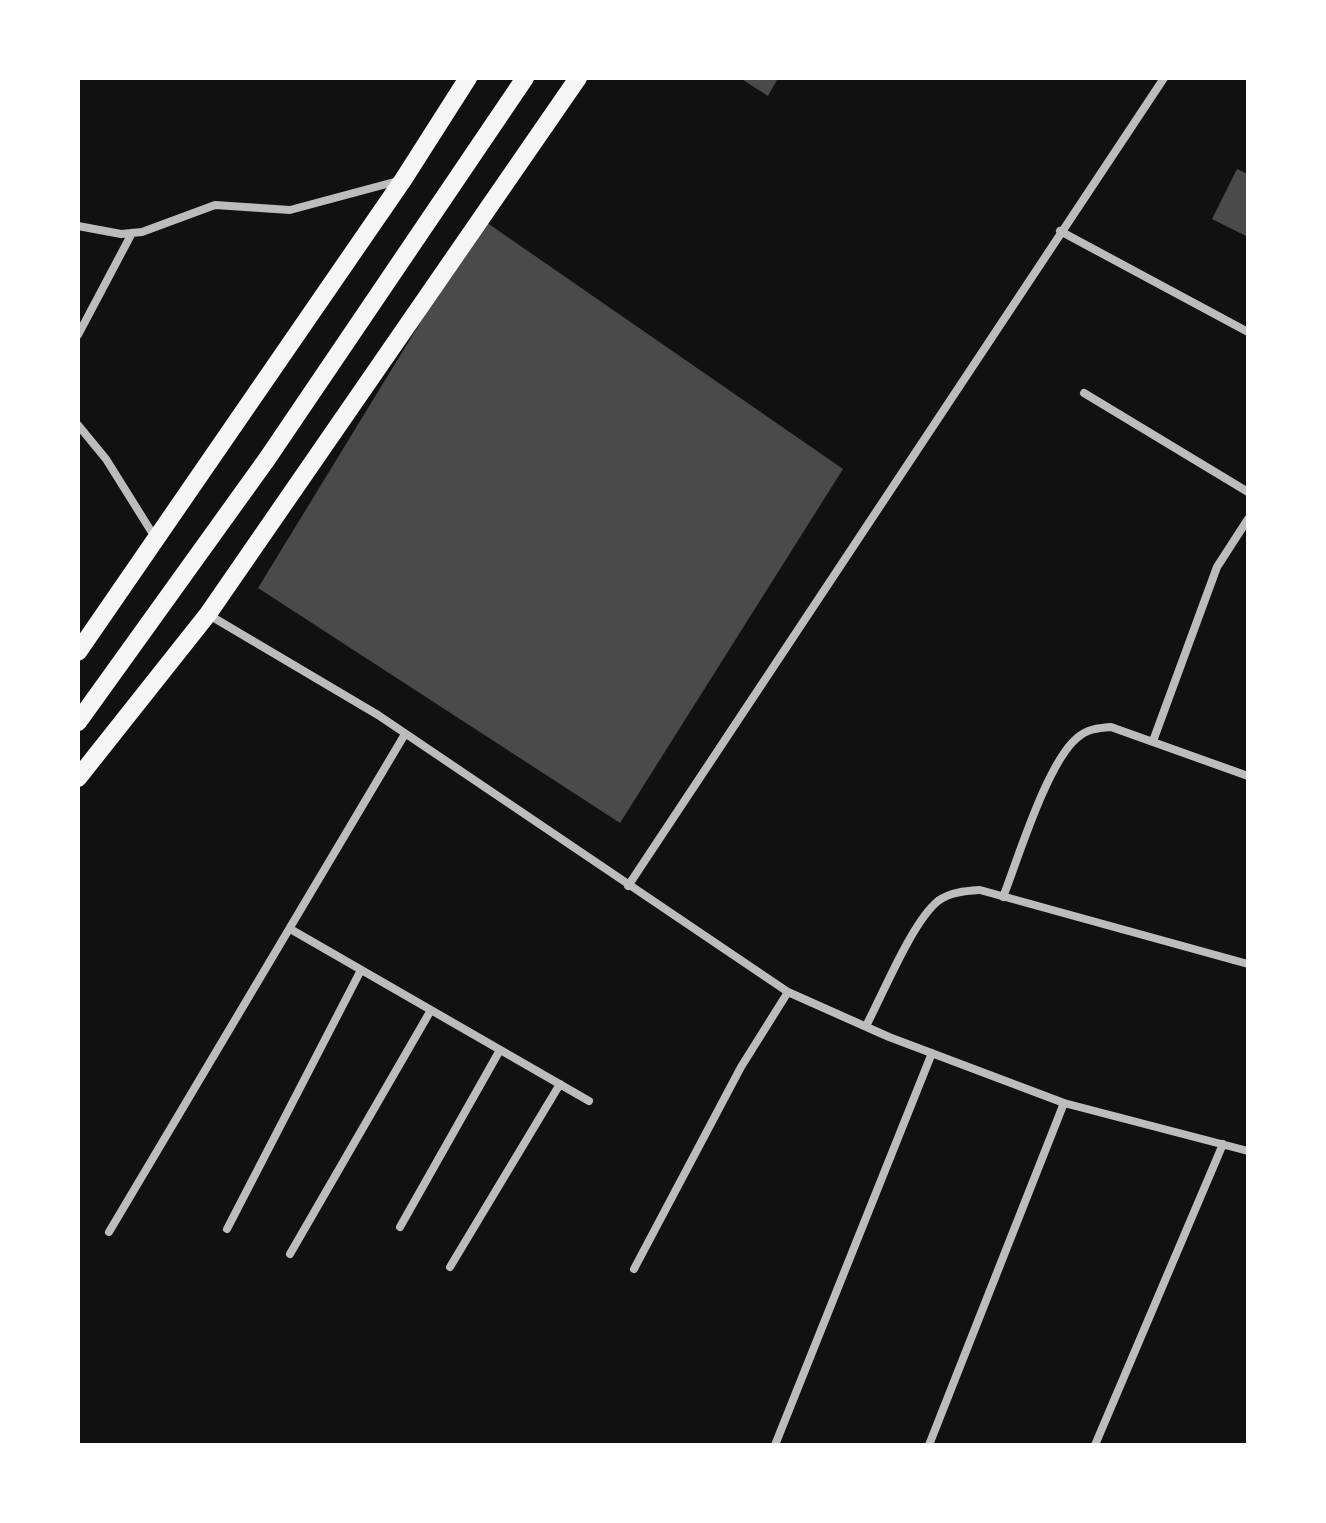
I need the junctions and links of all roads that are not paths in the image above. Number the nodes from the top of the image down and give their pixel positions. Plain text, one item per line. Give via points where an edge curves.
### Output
1 (468, 78) edge
2 (525, 78) edge
3 (578, 78) edge
4 (1164, 78) edge
5 (403, 180) junction
6 (78, 226) edge
7 (1060, 231) junction
8 (132, 233) junction
9 (1248, 332) edge
10 (78, 335) edge
11 (1084, 393) dead end
12 (78, 425) edge
13 (1248, 492) edge
14 (1248, 519) edge
15 (156, 540) junction
16 (208, 614) junction
17 (78, 652) edge
18 (78, 722) edge
19 (405, 734) junction
20 (1153, 741) junction
21 (1248, 776) edge
22 (78, 778) edge
23 (628, 886) junction
24 (1003, 897) junction
25 (292, 930) junction
26 (1248, 964) edge
27 (361, 970) junction
28 (788, 992) junction
29 (431, 1010) junction
30 (866, 1026) junction
31 (500, 1050) junction
32 (932, 1053) junction
33 (560, 1084) junction
34 (589, 1101) dead end
35 (1064, 1103) junction
36 (1223, 1144) junction
37 (1248, 1151) edge
38 (400, 1227) dead end
39 (227, 1229) dead end
40 (109, 1232) dead end
41 (290, 1254) dead end
42 (450, 1267) dead end
43 (634, 1269) dead end
44 (775, 1445) edge
45 (929, 1445) edge
46 (1095, 1445) edge

1 - 5 main road
2 - 18 main road via 267,459
3 - 16 main road
4 - 7 street
5 - 8 street via 290,210 215,205
5 - 15 main road
6 - 8 street
7 - 9 street
7 - 23 street
8 - 10 street
11 - 13 street
12 - 15 street via 106,459
14 - 20 street via 1217,567
15 - 17 main road
16 - 19 street
16 - 22 main road
19 - 23 street
19 - 25 street
20 - 21 street
20 - 24 street via 1111,727 1094,728 1075,739 1054,771
23 - 28 street
24 - 26 street
24 - 30 street via 980,890 939,900 922,920
25 - 27 street
25 - 40 street
27 - 29 street
27 - 39 street
28 - 30 street
28 - 43 street via 741,1067
29 - 31 street
29 - 41 street
30 - 32 street
31 - 33 street
31 - 38 street
32 - 35 street
32 - 44 street
33 - 34 street
33 - 42 street
35 - 36 street
35 - 45 street
36 - 37 street
36 - 46 street

